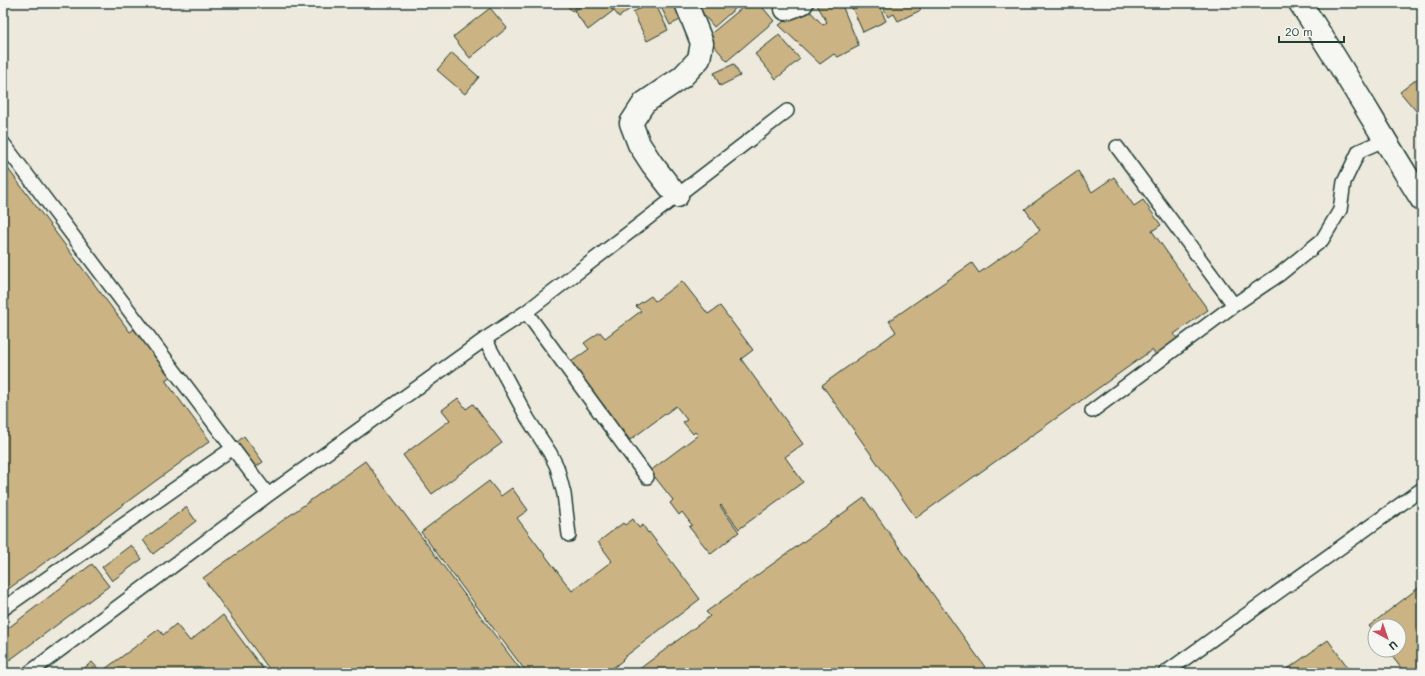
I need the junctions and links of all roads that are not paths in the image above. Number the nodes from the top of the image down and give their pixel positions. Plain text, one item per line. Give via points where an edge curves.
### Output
1 (686, 3) edge
2 (1300, 3) edge
3 (787, 111) dead end
4 (1384, 140) junction
5 (3, 143) edge
6 (1117, 147) dead end
7 (677, 196) junction
8 (1422, 200) edge
9 (1234, 305) junction
10 (526, 312) junction
11 (485, 339) junction
12 (1092, 411) dead end
13 (234, 448) junction
14 (647, 477) dead end
15 (1422, 489) edge
16 (268, 495) junction
17 (569, 535) dead end
18 (3, 609) edge
19 (29, 673) edge
20 (1165, 673) edge

1 - 7 street via 702,43 699,59 682,77 644,103 631,123 639,144
2 - 4 street
3 - 7 lane
4 - 8 street
4 - 9 lane via 1359,151 1344,182 1340,210 1322,240 1280,274
5 - 13 lane
6 - 9 lane
7 - 10 lane
9 - 12 lane
10 - 11 lane
10 - 14 lane
11 - 16 lane
11 - 17 lane via 557,467 564,494
13 - 16 lane
13 - 18 lane
15 - 20 lane
16 - 19 lane

